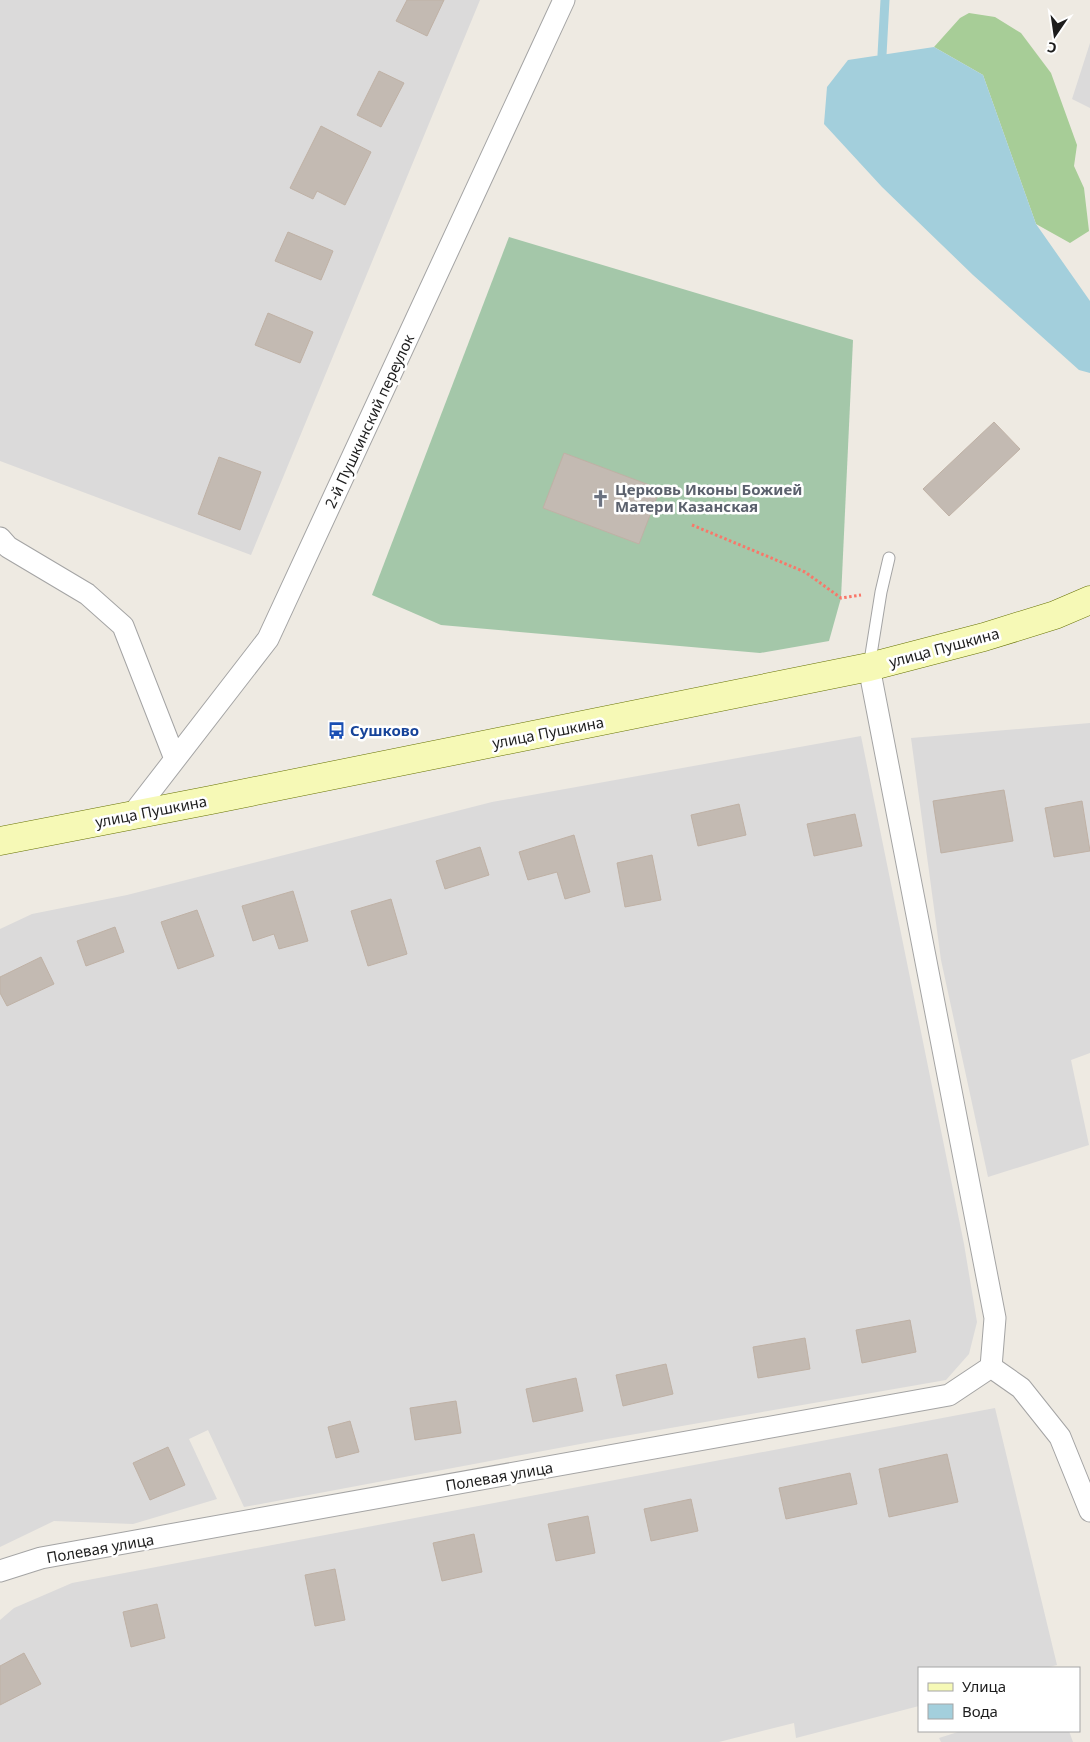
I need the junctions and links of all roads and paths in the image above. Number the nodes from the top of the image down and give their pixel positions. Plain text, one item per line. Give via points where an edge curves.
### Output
1 (564, 0) edge
2 (692, 525) dead end
3 (0, 538) edge
4 (889, 558) dead end
5 (881, 592) junction
6 (1090, 600) edge
7 (869, 667) junction
8 (175, 759) junction
9 (132, 815) junction
10 (0, 841) edge
11 (991, 1367) junction
12 (1090, 1511) edge
13 (0, 1571) edge

1 - 8 street, 2-й Пушкинский переулок via 268,639
2 - 5 path via 805,572 841,598
3 - 8 street via 8,547 88,594 123,626
4 - 5 lane
5 - 7 lane
6 - 7 main road, улица Пушкина via 1055,615 984,637
7 - 9 main road, улица Пушкина
7 - 11 street via 995,1318
8 - 9 street, 2-й Пушкинский переулок
9 - 10 main road, улица Пушкина
11 - 12 street via 1021,1388 1060,1437
11 - 13 street, Полевая улица via 949,1395 41,1558

